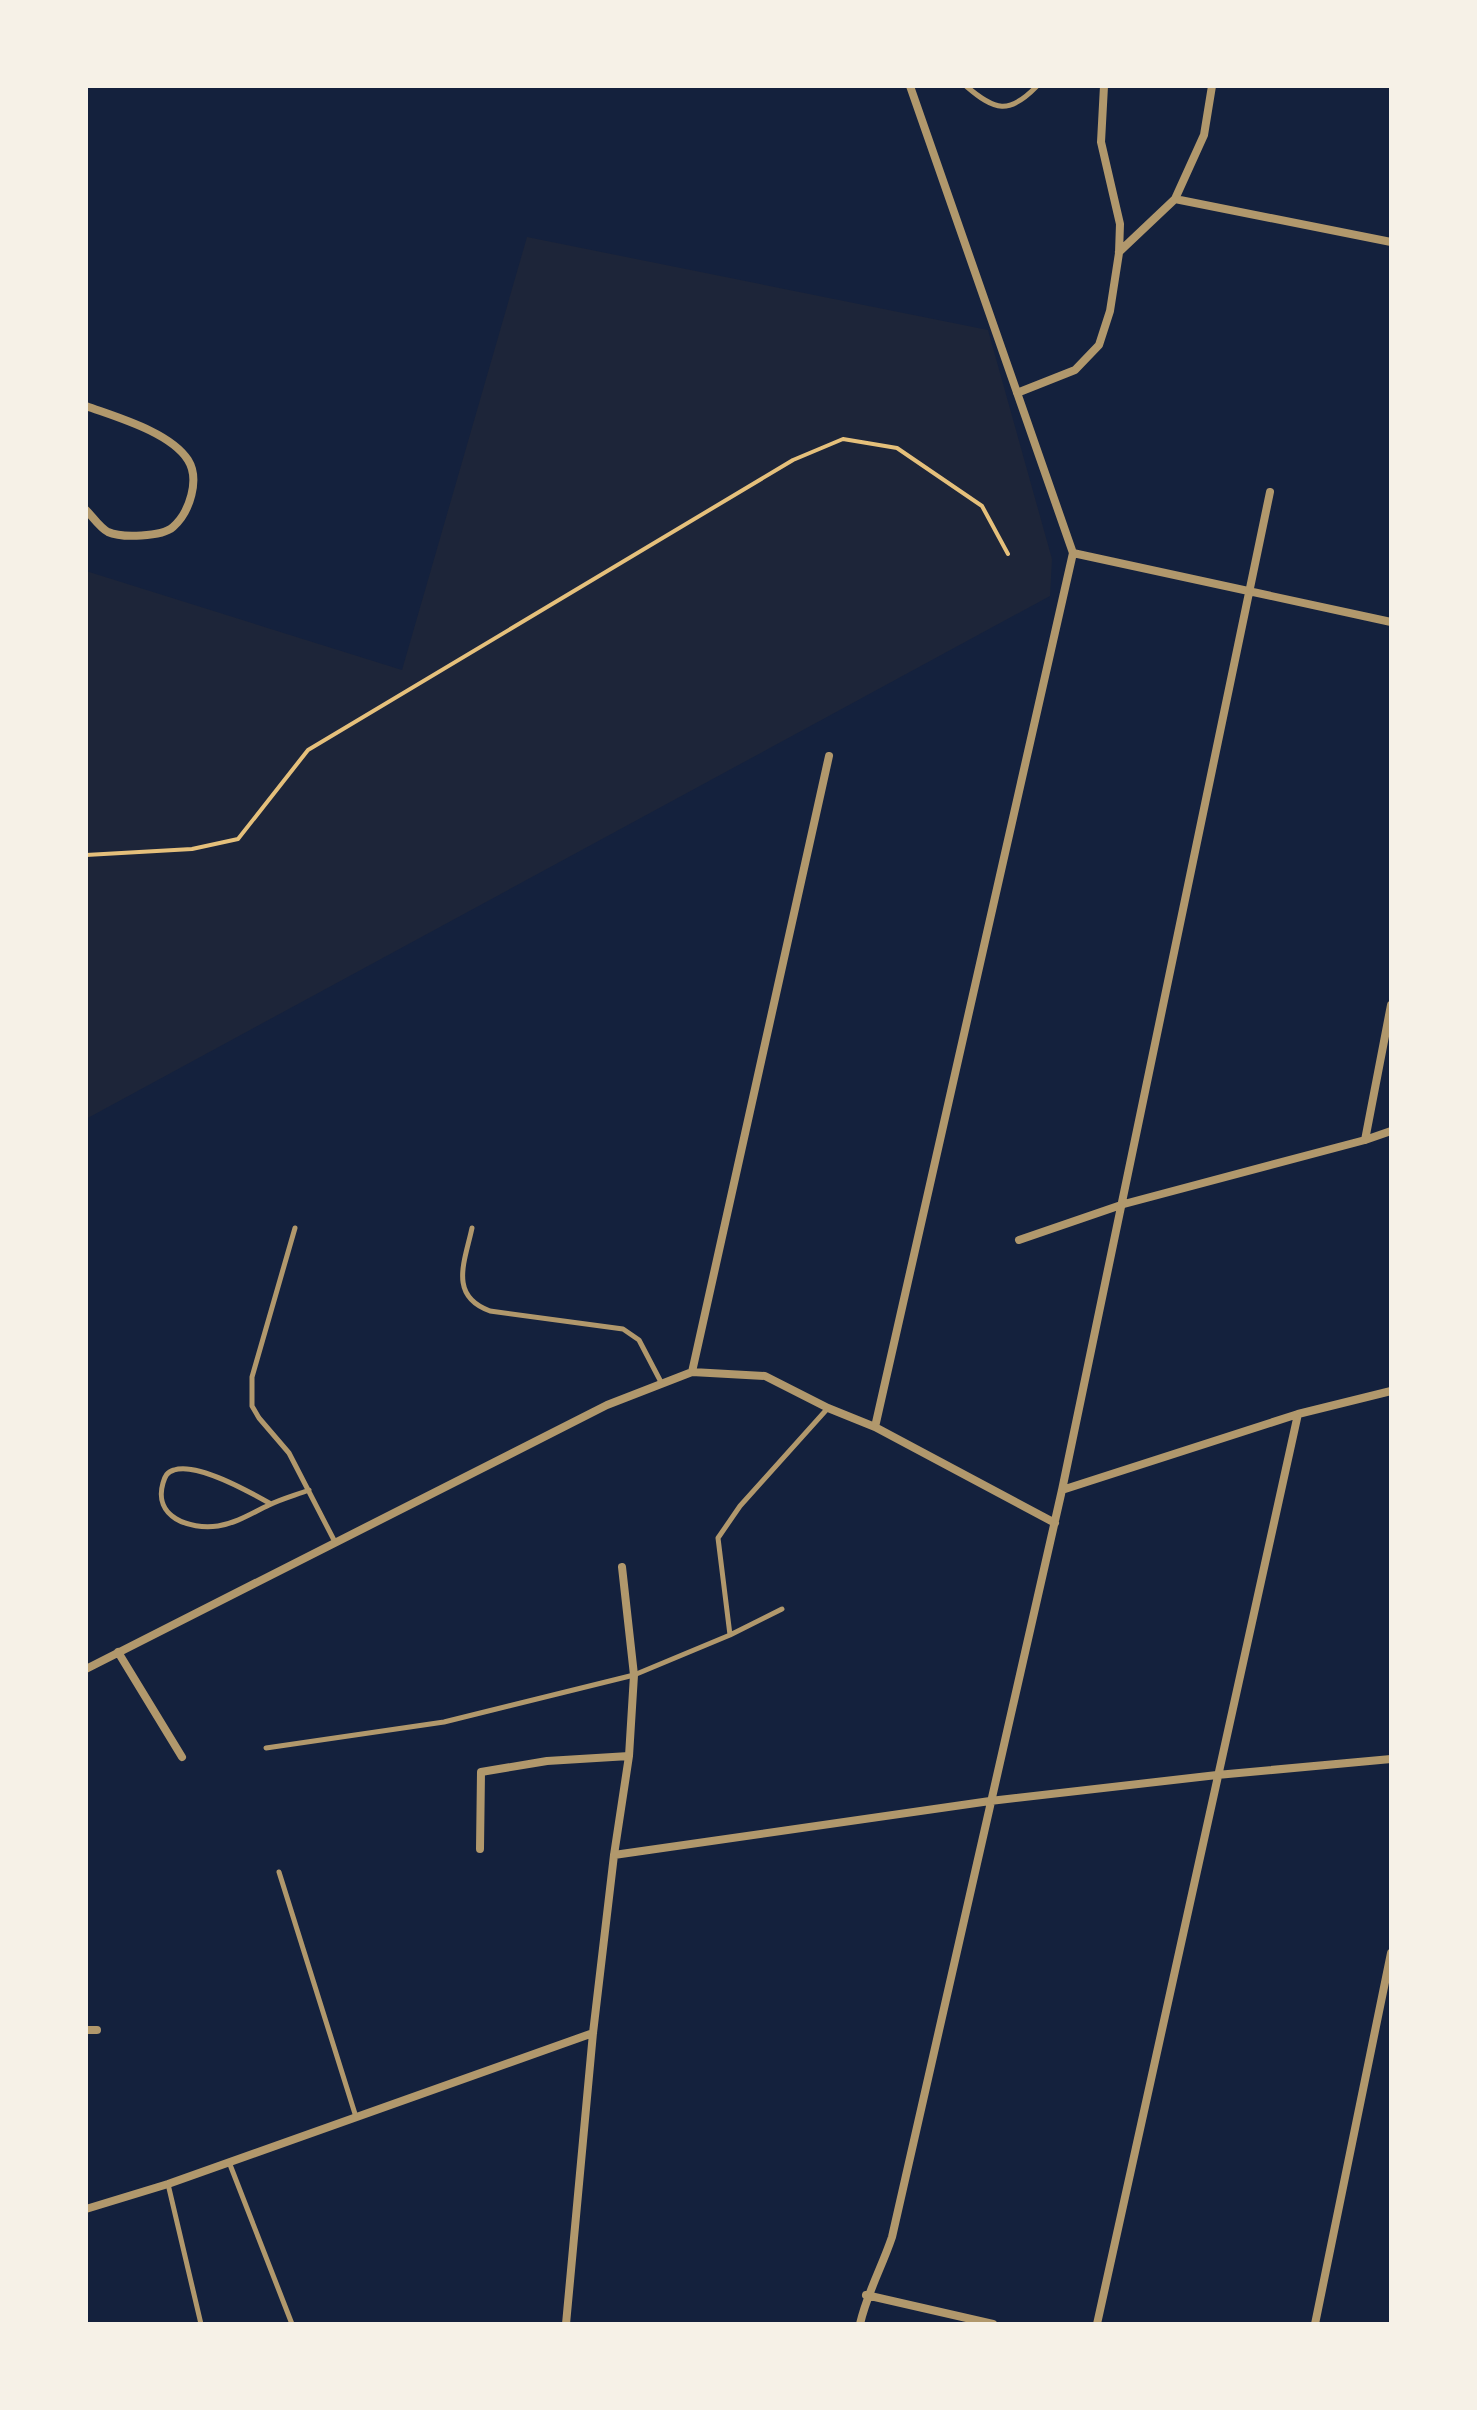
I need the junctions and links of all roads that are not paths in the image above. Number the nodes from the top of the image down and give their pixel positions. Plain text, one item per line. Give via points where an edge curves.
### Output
1 (910, 86) edge
2 (966, 86) edge
3 (1037, 86) edge
4 (1104, 86) edge
5 (1212, 86) edge
6 (1175, 199) junction
7 (1391, 242) edge
8 (1119, 253) junction
9 (1017, 393) junction
10 (86, 406) edge
11 (1270, 492) dead end
12 (86, 510) edge
13 (1073, 553) junction
14 (1251, 590) junction
15 (1391, 622) edge
16 (829, 756) dead end
17 (1391, 1005) edge
18 (1391, 1131) edge
19 (1365, 1140) junction
20 (1124, 1204) junction
21 (295, 1228) dead end
22 (472, 1228) dead end
23 (1019, 1240) dead end
24 (692, 1372) junction
25 (662, 1384) junction
26 (1391, 1391) edge
27 (828, 1408) junction
28 (1298, 1414) junction
29 (875, 1427) junction
30 (309, 1490) junction
31 (1062, 1490) junction
32 (271, 1504) junction
33 (1055, 1523) junction
34 (335, 1542) junction
35 (622, 1567) dead end
36 (782, 1609) dead end
37 (730, 1635) junction
38 (118, 1652) junction
39 (86, 1669) edge
40 (634, 1675) junction
41 (266, 1748) dead end
42 (629, 1756) junction
43 (182, 1757) dead end
44 (1391, 1759) edge
45 (1217, 1775) junction
46 (990, 1801) junction
47 (480, 1849) dead end
48 (614, 1855) junction
49 (279, 1872) dead end
50 (1391, 1953) edge
51 (86, 2030) edge
52 (97, 2030) dead end
53 (593, 2033) junction
54 (356, 2117) junction
55 (228, 2161) junction
56 (168, 2184) junction
57 (86, 2209) edge
58 (866, 2295) junction
59 (201, 2324) edge
60 (292, 2324) edge
61 (566, 2324) edge
62 (860, 2324) edge
63 (993, 2324) edge
64 (1097, 2324) edge
65 (1315, 2324) edge

1 - 9 street
2 - 3 lane via 1002,107 1023,100
4 - 8 street via 1101,142 1120,224
5 - 6 street via 1204,135
6 - 7 street
6 - 8 street
8 - 9 street via 1099,345 1075,370
9 - 13 street
10 - 12 street via 155,431 187,458 195,477 188,506 172,528 150,536 107,532
11 - 14 street
13 - 14 street
13 - 29 street
14 - 15 street
14 - 20 street
16 - 24 street
17 - 19 street
18 - 19 street
19 - 20 street
20 - 23 street
20 - 31 street
21 - 30 lane via 250,1394 259,1418 289,1453
22 - 25 lane via 462,1278 477,1307 632,1333
24 - 25 street
24 - 27 street via 765,1376
25 - 34 street via 607,1405
26 - 28 street
27 - 29 street
27 - 37 lane via 718,1538
28 - 31 street
28 - 45 street
29 - 33 street
30 - 32 lane
30 - 34 lane
31 - 33 street
32 - 32 lane via 242,1519 199,1526 167,1514 160,1492 170,1470 183,1468 246,1489
33 - 46 street
34 - 38 street
35 - 40 street
36 - 37 lane
37 - 40 lane
38 - 39 street
38 - 43 street
40 - 41 lane via 444,1722
40 - 42 street
42 - 47 street via 481,1772
42 - 48 street
44 - 45 street
45 - 46 street
45 - 64 street
46 - 48 street
46 - 58 street via 892,2237
48 - 53 street
49 - 54 lane
50 - 65 street
51 - 52 street
53 - 54 street
53 - 61 street
54 - 55 street
55 - 56 street
55 - 60 lane
56 - 57 street
56 - 59 lane
58 - 62 street
58 - 63 street

